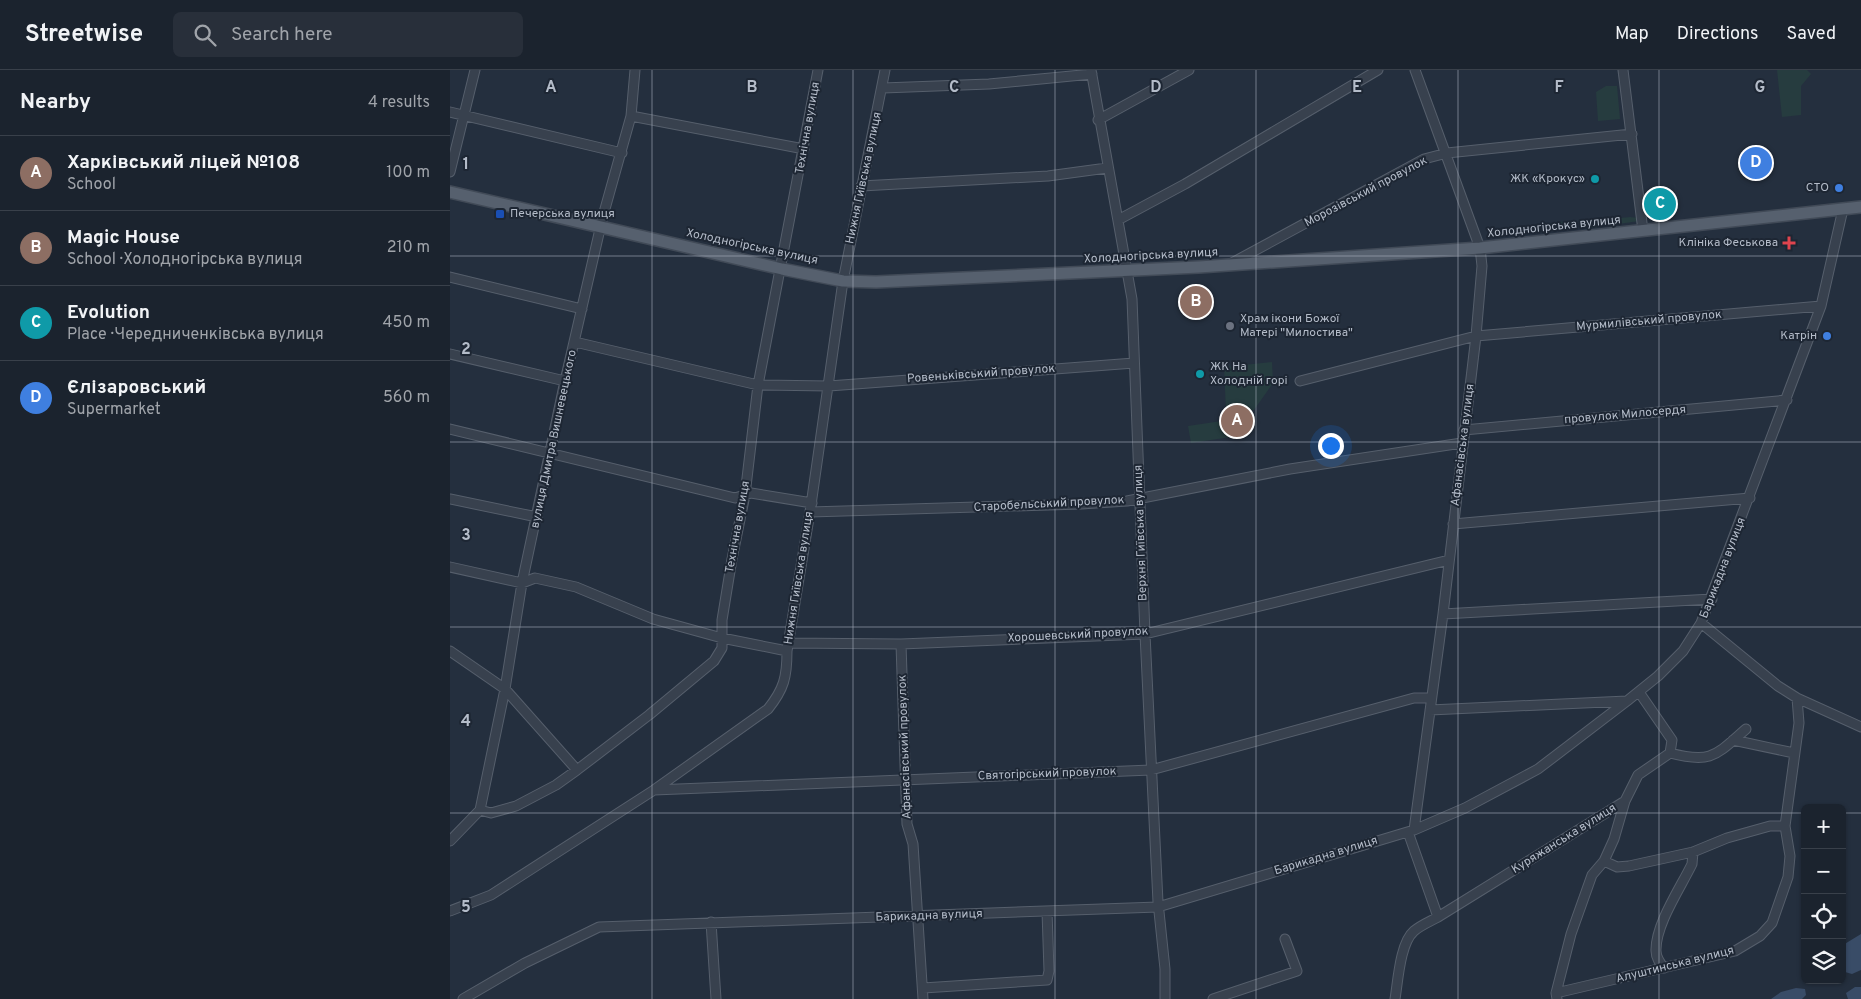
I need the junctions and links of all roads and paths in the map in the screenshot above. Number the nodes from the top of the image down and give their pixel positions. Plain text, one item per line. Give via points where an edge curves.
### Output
1 (475, 70) edge
2 (818, 70) edge
3 (885, 70) edge
4 (1189, 70) edge
5 (1378, 70) edge
6 (1415, 70) edge
7 (1623, 70) edge
8 (632, 71) edge
9 (1091, 72) edge
10 (883, 88) junction
11 (450, 112) edge
12 (465, 116) junction
13 (631, 116) junction
14 (1098, 120) junction
15 (1632, 134) junction
16 (804, 149) junction
17 (622, 153) junction
18 (1447, 153) junction
19 (1107, 168) junction
20 (450, 172) edge
21 (861, 186) junction
22 (450, 192) edge
23 (1861, 207) edge
24 (1843, 209) junction
25 (1118, 220) junction
26 (601, 227) junction
27 (1643, 232) junction
28 (1480, 248) junction
29 (1228, 265) junction
30 (782, 268) junction
31 (1127, 271) junction
32 (450, 277) edge
33 (844, 280) junction
34 (1821, 306) junction
35 (582, 309) junction
36 (1476, 336) junction
37 (575, 342) junction
38 (450, 354) edge
39 (1134, 363) junction
40 (1300, 381) dead end
41 (565, 382) junction
42 (758, 385) junction
43 (829, 386) junction
44 (1786, 400) junction
45 (450, 429) edge
46 (1464, 430) junction
47 (1462, 443) junction
48 (552, 452) junction
49 (745, 495) junction
50 (1750, 498) junction
51 (450, 499) edge
52 (1139, 499) junction
53 (811, 507) junction
54 (537, 517) junction
55 (1453, 524) junction
56 (1449, 560) junction
57 (450, 567) edge
58 (526, 568) junction
59 (535, 578) junction
60 (522, 583) junction
61 (1712, 599) junction
62 (1443, 614) junction
63 (1701, 623) junction
64 (1145, 634) junction
65 (722, 638) junction
66 (901, 644) junction
67 (788, 647) junction
68 (450, 651) edge
69 (505, 689) junction
70 (1639, 692) junction
71 (1431, 698) junction
72 (1797, 698) junction
73 (1627, 701) junction
74 (1430, 710) junction
75 (1861, 727) edge
76 (1746, 729) dead end
77 (1733, 740) junction
78 (1670, 753) junction
79 (1794, 753) junction
80 (577, 770) junction
81 (1151, 770) junction
82 (906, 779) junction
83 (654, 790) junction
84 (1625, 801) junction
85 (480, 810) junction
86 (1785, 826) junction
87 (1411, 831) junction
88 (450, 842) edge
89 (1693, 852) junction
90 (1604, 860) junction
91 (1158, 907) junction
92 (450, 911) edge
93 (1047, 911) junction
94 (918, 916) junction
95 (1438, 917) junction
96 (711, 922) junction
97 (1285, 939) dead end
98 (1664, 968) junction
99 (923, 988) junction
100 (1556, 996) edge
101 (464, 999) edge
102 (716, 999) edge
103 (923, 999) edge
104 (1165, 999) edge
105 (1213, 999) edge
106 (1395, 999) edge

1 - 12 street
2 - 16 street, Технічна вулиця
3 - 10 street, Нижня Гиївська вулиця
4 - 14 street
5 - 25 street
6 - 18 street, Афанасівська вулиця
7 - 15 street
8 - 13 street, вулиця Дмитра Вишневецького
9 - 10 street via 988,84
9 - 14 street, Верхня Гиївська вулиця
10 - 21 street, Нижня Гиївська вулиця
11 - 12 street
12 - 17 street
12 - 20 street
13 - 16 street
13 - 17 street, вулиця Дмитра Вишневецького
14 - 19 street, Верхня Гиївська вулиця
15 - 18 street, Морозівський провулок
15 - 27 street
16 - 30 street, Технічна вулиця
17 - 26 street, вулиця Дмитра Вишневецького
18 - 28 street, Афанасівська вулиця
18 - 29 street, Морозівський провулок via 1424,159
19 - 21 street via 1048,176
19 - 25 street, Верхня Гиївська вулиця
21 - 33 street, Нижня Гиївська вулиця
22 - 26 main road, Холодногірська вулиця
23 - 24 main road, Холодногірська вулиця
24 - 27 main road, Холодногірська вулиця
24 - 34 street, Барикадна вулиця
25 - 31 street, Верхня Гиївська вулиця
26 - 30 main road, Холодногірська вулиця
26 - 35 street, вулиця Дмитра Вишневецького
27 - 28 main road, Холодногірська вулиця
28 - 29 main road, Холодногірська вулиця
28 - 36 street, Афанасівська вулиця via 1482,266
29 - 31 main road, Холодногірська вулиця
30 - 33 main road, Холодногірська вулиця
30 - 42 street, Технічна вулиця
31 - 33 main road, Холодногірська вулиця via 876,282
31 - 39 street, Верхня Гиївська вулиця via 1132,298
32 - 35 street
33 - 43 street, Нижня Гиївська вулиця
34 - 36 street, Мурмилівський провулок
34 - 44 street, Барикадна вулиця
35 - 37 street, вулиця Дмитра Вишневецького
36 - 40 street, Мурмилівський провулок
36 - 46 street, Афанасівська вулиця
37 - 41 street, вулиця Дмитра Вишневецького
37 - 42 street, Ровеньківський провулок
38 - 41 street
39 - 43 street, Ровеньківський провулок
39 - 52 street, Верхня Гиївська вулиця
41 - 48 street, вулиця Дмитра Вишневецького
42 - 43 street, Ровеньківський провулок
42 - 49 street, Технічна вулиця
43 - 53 street, Нижня Гиївська вулиця
44 - 46 street, провулок Милосердя
44 - 50 street, Барикадна вулиця
45 - 48 street, Старобельський провулок
46 - 47 street, Афанасівська вулиця
47 - 52 street, Старобельський провулок via 1290,469 1151,494
47 - 55 street, Афанасівська вулиця
48 - 49 street, Старобельський провулок via 735,498
48 - 54 street, вулиця Дмитра Вишневецького
49 - 53 street, Старобельський провулок via 751,493
49 - 65 street, Технічна вулиця via 722,620
50 - 55 street
50 - 61 street, Барикадна вулиця
51 - 54 street
52 - 53 street, Старобельський провулок via 1081,504
52 - 64 street, Верхня Гиївська вулиця
53 - 67 street, Нижня Гиївська вулиця
54 - 58 street, вулиця Дмитра Вишневецького
55 - 56 street, Афанасівська вулиця
56 - 62 street, Афанасівська вулиця
56 - 64 street, Хорошевський провулок
57 - 60 street
58 - 59 street
58 - 60 street, вулиця Дмитра Вишневецького
59 - 60 street
59 - 65 street, Хорошевський провулок via 576,587 653,619
60 - 69 street, вулиця Дмитра Вишневецького
61 - 62 street
61 - 63 street, Барикадна вулиця
62 - 71 street, Афанасівська вулиця
63 - 70 street, Барикадна вулиця via 1683,651
63 - 72 street
64 - 66 street, Хорошевський провулок
64 - 81 street, Верхня Гиївська вулиця
65 - 67 street, Хорошевський провулок
65 - 80 street, Технічна вулиця via 722,648 714,661 649,716
66 - 67 street, Хорошевський провулок
66 - 82 street, Афанасівський провулок
67 - 83 street, Нижня Гиївська вулиця via 781,692 768,709
68 - 69 street
69 - 80 street
69 - 85 street, вулиця Дмитра Вишневецького
70 - 73 street, Барикадна вулиця
70 - 78 street via 1672,740
71 - 74 street, Афанасівська вулиця
71 - 81 street, Святогірський провулок via 1414,698
72 - 75 street
72 - 79 street, Алуштинська вулиця via 1799,723
73 - 74 street
73 - 87 street, Барикадна вулиця via 1538,769 1465,808
74 - 87 street, Афанасівська вулиця
76 - 77 street
77 - 78 street via 1716,754 1701,758
77 - 79 street
78 - 84 street, Куряжанська вулиця via 1638,775
79 - 86 street, Алуштинська вулиця
80 - 85 street, Технічна вулиця via 516,806 491,813
81 - 82 street, Святогірський провулок
81 - 91 street, Верхня Гиївська вулиця
82 - 83 street, Святогірський провулок
82 - 94 street, Афанасівський провулок via 907,824 912,844
83 - 92 street, Нижня Гиївська вулиця via 491,895
84 - 90 street
84 - 95 street, Куряжанська вулиця
85 - 88 street
86 - 89 street via 1770,826 1727,838
86 - 98 street, Алуштинська вулиця via 1790,856 1788,877 1772,923 1760,936 1736,951
87 - 91 street, Барикадна вулиця
87 - 95 street, Афанасівська вулиця
89 - 90 street via 1629,866 1617,867
89 - 98 street via 1692,864 1660,928 1656,950
90 - 100 street via 1592,875 1571,934
91 - 93 street, Барикадна вулиця
91 - 104 street, Верхня Гиївська вулиця
93 - 94 street, Барикадна вулиця
93 - 99 street via 1047,980
94 - 96 street, Барикадна вулиця
94 - 99 street, Афанасівський провулок
95 - 106 street via 1413,931 1406,944
96 - 101 street, Барикадна вулиця via 599,926 525,963
96 - 102 street
97 - 105 street via 1297,971
98 - 100 street, Алуштинська вулиця
99 - 103 street, Афанасівський провулок

